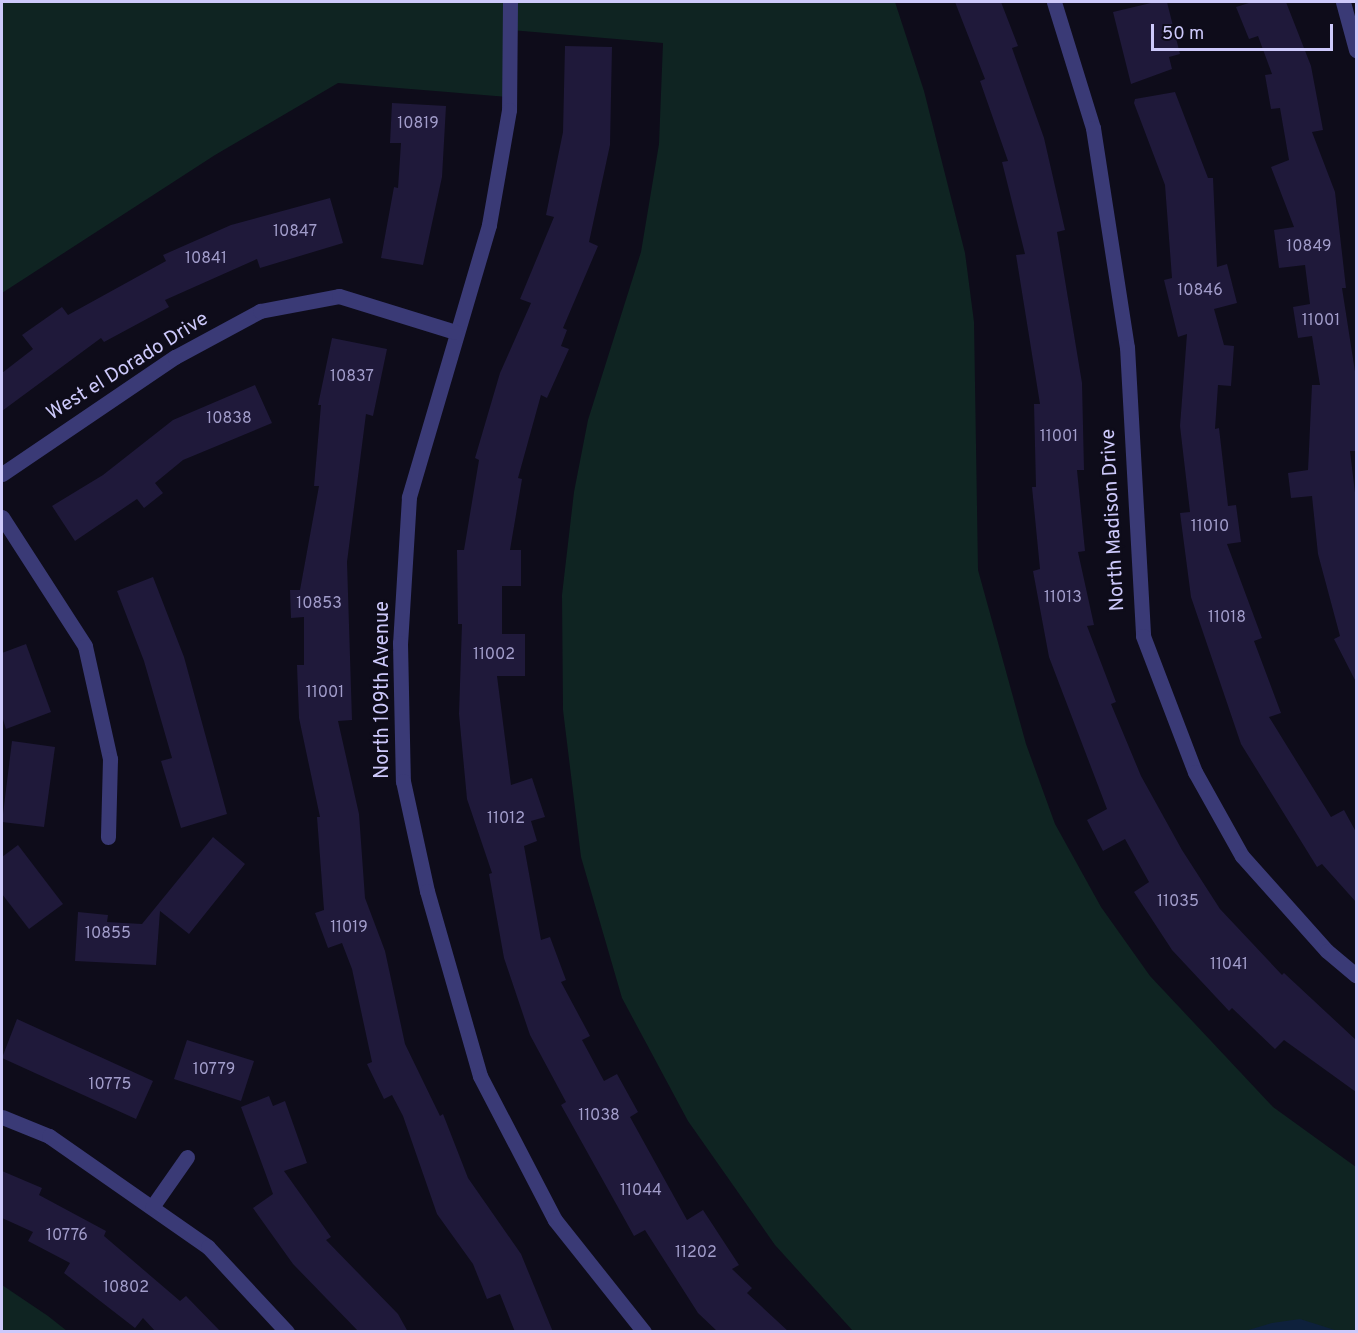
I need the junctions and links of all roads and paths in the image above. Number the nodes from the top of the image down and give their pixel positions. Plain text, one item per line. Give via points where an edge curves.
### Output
1 (510, 2) edge
2 (1054, 2) edge
3 (1343, 2) edge
4 (1356, 50) edge
5 (455, 332) junction
6 (2, 474) edge
7 (2, 517) edge
8 (108, 837) dead end
9 (1356, 975) edge
10 (2, 1117) edge
11 (187, 1157) dead end
12 (152, 1207) junction
13 (287, 1332) edge
14 (644, 1332) edge

1 - 5 street, North 109th Avenue via 509,110 489,225
2 - 9 street, North Madison Drive via 1093,129 1127,346 1143,636 1195,772 1242,856 1327,951
3 - 4 street
5 - 6 street, West el Dorado Drive via 339,296 260,311 176,357
5 - 14 street, North 109th Avenue via 409,497 400,643 403,781 427,891 480,1076 555,1220
7 - 8 street via 85,646 110,759
10 - 12 street via 49,1136
11 - 12 street
12 - 13 street via 208,1247

